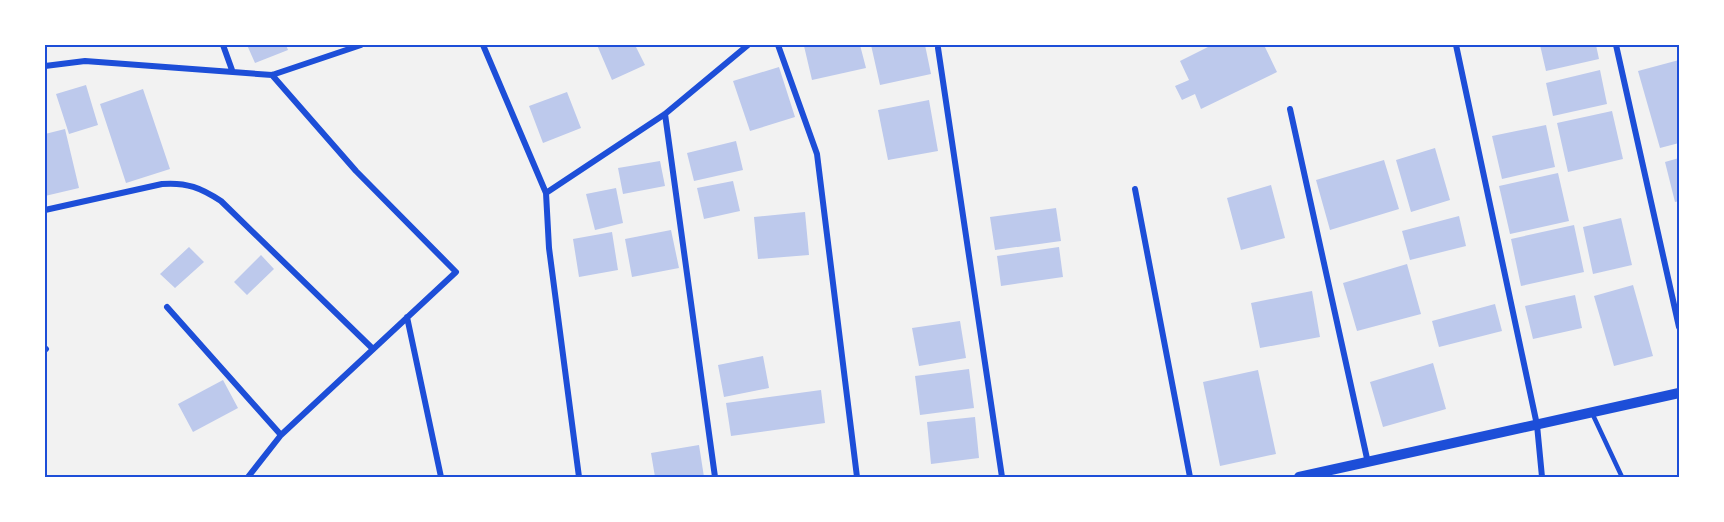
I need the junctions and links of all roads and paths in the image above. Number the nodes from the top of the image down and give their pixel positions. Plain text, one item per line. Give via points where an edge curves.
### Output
1 (223, 45) edge
2 (361, 45) edge
3 (483, 45) edge
4 (748, 45) edge
5 (778, 45) edge
6 (1456, 45) edge
7 (1616, 45) edge
8 (938, 48) dead end
9 (45, 66) edge
10 (232, 70) junction
11 (272, 75) junction
12 (1290, 109) dead end
13 (665, 114) junction
14 (1135, 189) dead end
15 (546, 193) junction
16 (45, 210) edge
17 (167, 307) dead end
18 (407, 317) junction
19 (1679, 327) edge
20 (372, 349) junction
21 (1679, 393) edge
22 (1591, 411) junction
23 (1537, 425) junction
24 (281, 435) junction
25 (1368, 463) junction
26 (248, 477) edge
27 (441, 477) edge
28 (579, 477) edge
29 (715, 477) edge
30 (857, 477) edge
31 (1002, 477) edge
32 (1190, 477) edge
33 (1299, 477) edge
34 (1542, 477) edge
35 (1622, 477) edge

1 - 10 street
2 - 11 street
3 - 15 street
4 - 13 street
5 - 30 street via 817,154
6 - 23 street
7 - 19 street
8 - 31 street
9 - 10 street via 85,61
10 - 11 street
11 - 18 street via 356,171 456,272
12 - 25 street
13 - 15 street
13 - 29 street
14 - 32 street
15 - 28 street via 549,248
16 - 20 street via 162,184 199,187 221,201
17 - 24 street
18 - 20 street
18 - 27 street
20 - 24 street
21 - 22 street
22 - 23 street
22 - 35 lane
23 - 25 street
23 - 34 street
24 - 26 street
25 - 33 street

